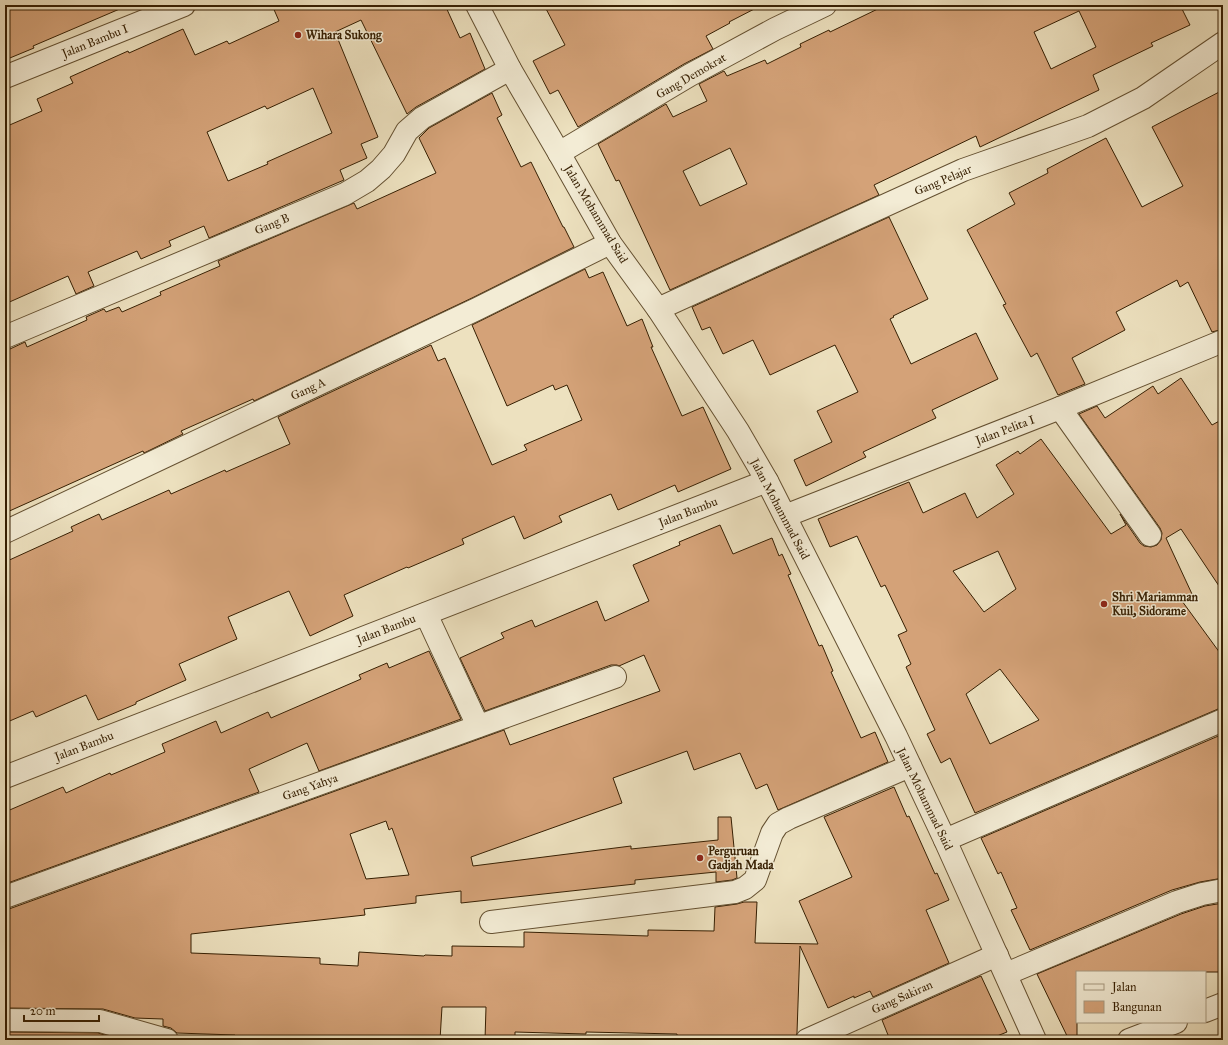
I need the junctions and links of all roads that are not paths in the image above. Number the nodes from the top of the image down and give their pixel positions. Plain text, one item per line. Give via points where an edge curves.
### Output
1 (184, 5) edge
2 (477, 5) edge
3 (825, 5) edge
4 (1223, 43) edge
5 (510, 69) junction
6 (5, 77) edge
7 (559, 153) junction
8 (610, 243) junction
9 (658, 309) junction
10 (5, 336) edge
11 (1223, 340) edge
12 (1060, 408) junction
13 (767, 482) junction
14 (785, 516) junction
15 (5, 532) edge
16 (1150, 535) dead end
17 (426, 614) junction
18 (615, 677) dead end
19 (1223, 720) edge
20 (478, 726) junction
21 (910, 766) junction
22 (5, 777) edge
23 (946, 840) junction
24 (1223, 890) edge
25 (5, 896) edge
26 (491, 922) dead end
27 (1002, 964) junction
28 (1223, 1004) edge
29 (1206, 1011) edge
30 (5, 1020) edge
31 (1173, 1023) edge
32 (167, 1040) edge
33 (807, 1040) edge
34 (1035, 1040) edge
35 (1128, 1040) edge

1 - 6 street, Jalan Bambu I
2 - 5 street, Jalan Mohammad Said
3 - 7 street, Gang Demokrat via 774,29 690,75
4 - 9 street, Gang Pelajar via 1143,98 1088,126 964,170
5 - 7 street, Jalan Mohammad Said
5 - 10 street, Gang B via 422,118 407,131 394,154 381,169 345,194
7 - 8 street, Jalan Mohammad Said
8 - 9 street, Jalan Mohammad Said
8 - 15 street, Gang A via 477,309
9 - 13 street, Jalan Mohammad Said via 738,431
11 - 12 street, Jalan Pelita I
12 - 14 street, Jalan Pelita I
12 - 16 street
13 - 14 street, Jalan Mohammad Said
13 - 17 street, Jalan Bambu
14 - 21 street, Jalan Mohammad Said
17 - 20 street
17 - 22 street, Jalan Bambu
18 - 20 street, Gang Yahya
19 - 23 street
20 - 25 street, Gang Yahya
21 - 23 street, Jalan Mohammad Said
21 - 26 street via 778,824 772,833 755,880 735,892
23 - 27 street, Jalan Mohammad Said
24 - 27 street, Gang Sakiran via 1177,902
27 - 33 street, Gang Sakiran
27 - 34 street, Jalan Mohammad Said
28 - 29 street
30 - 32 street via 100,1020
31 - 35 street

